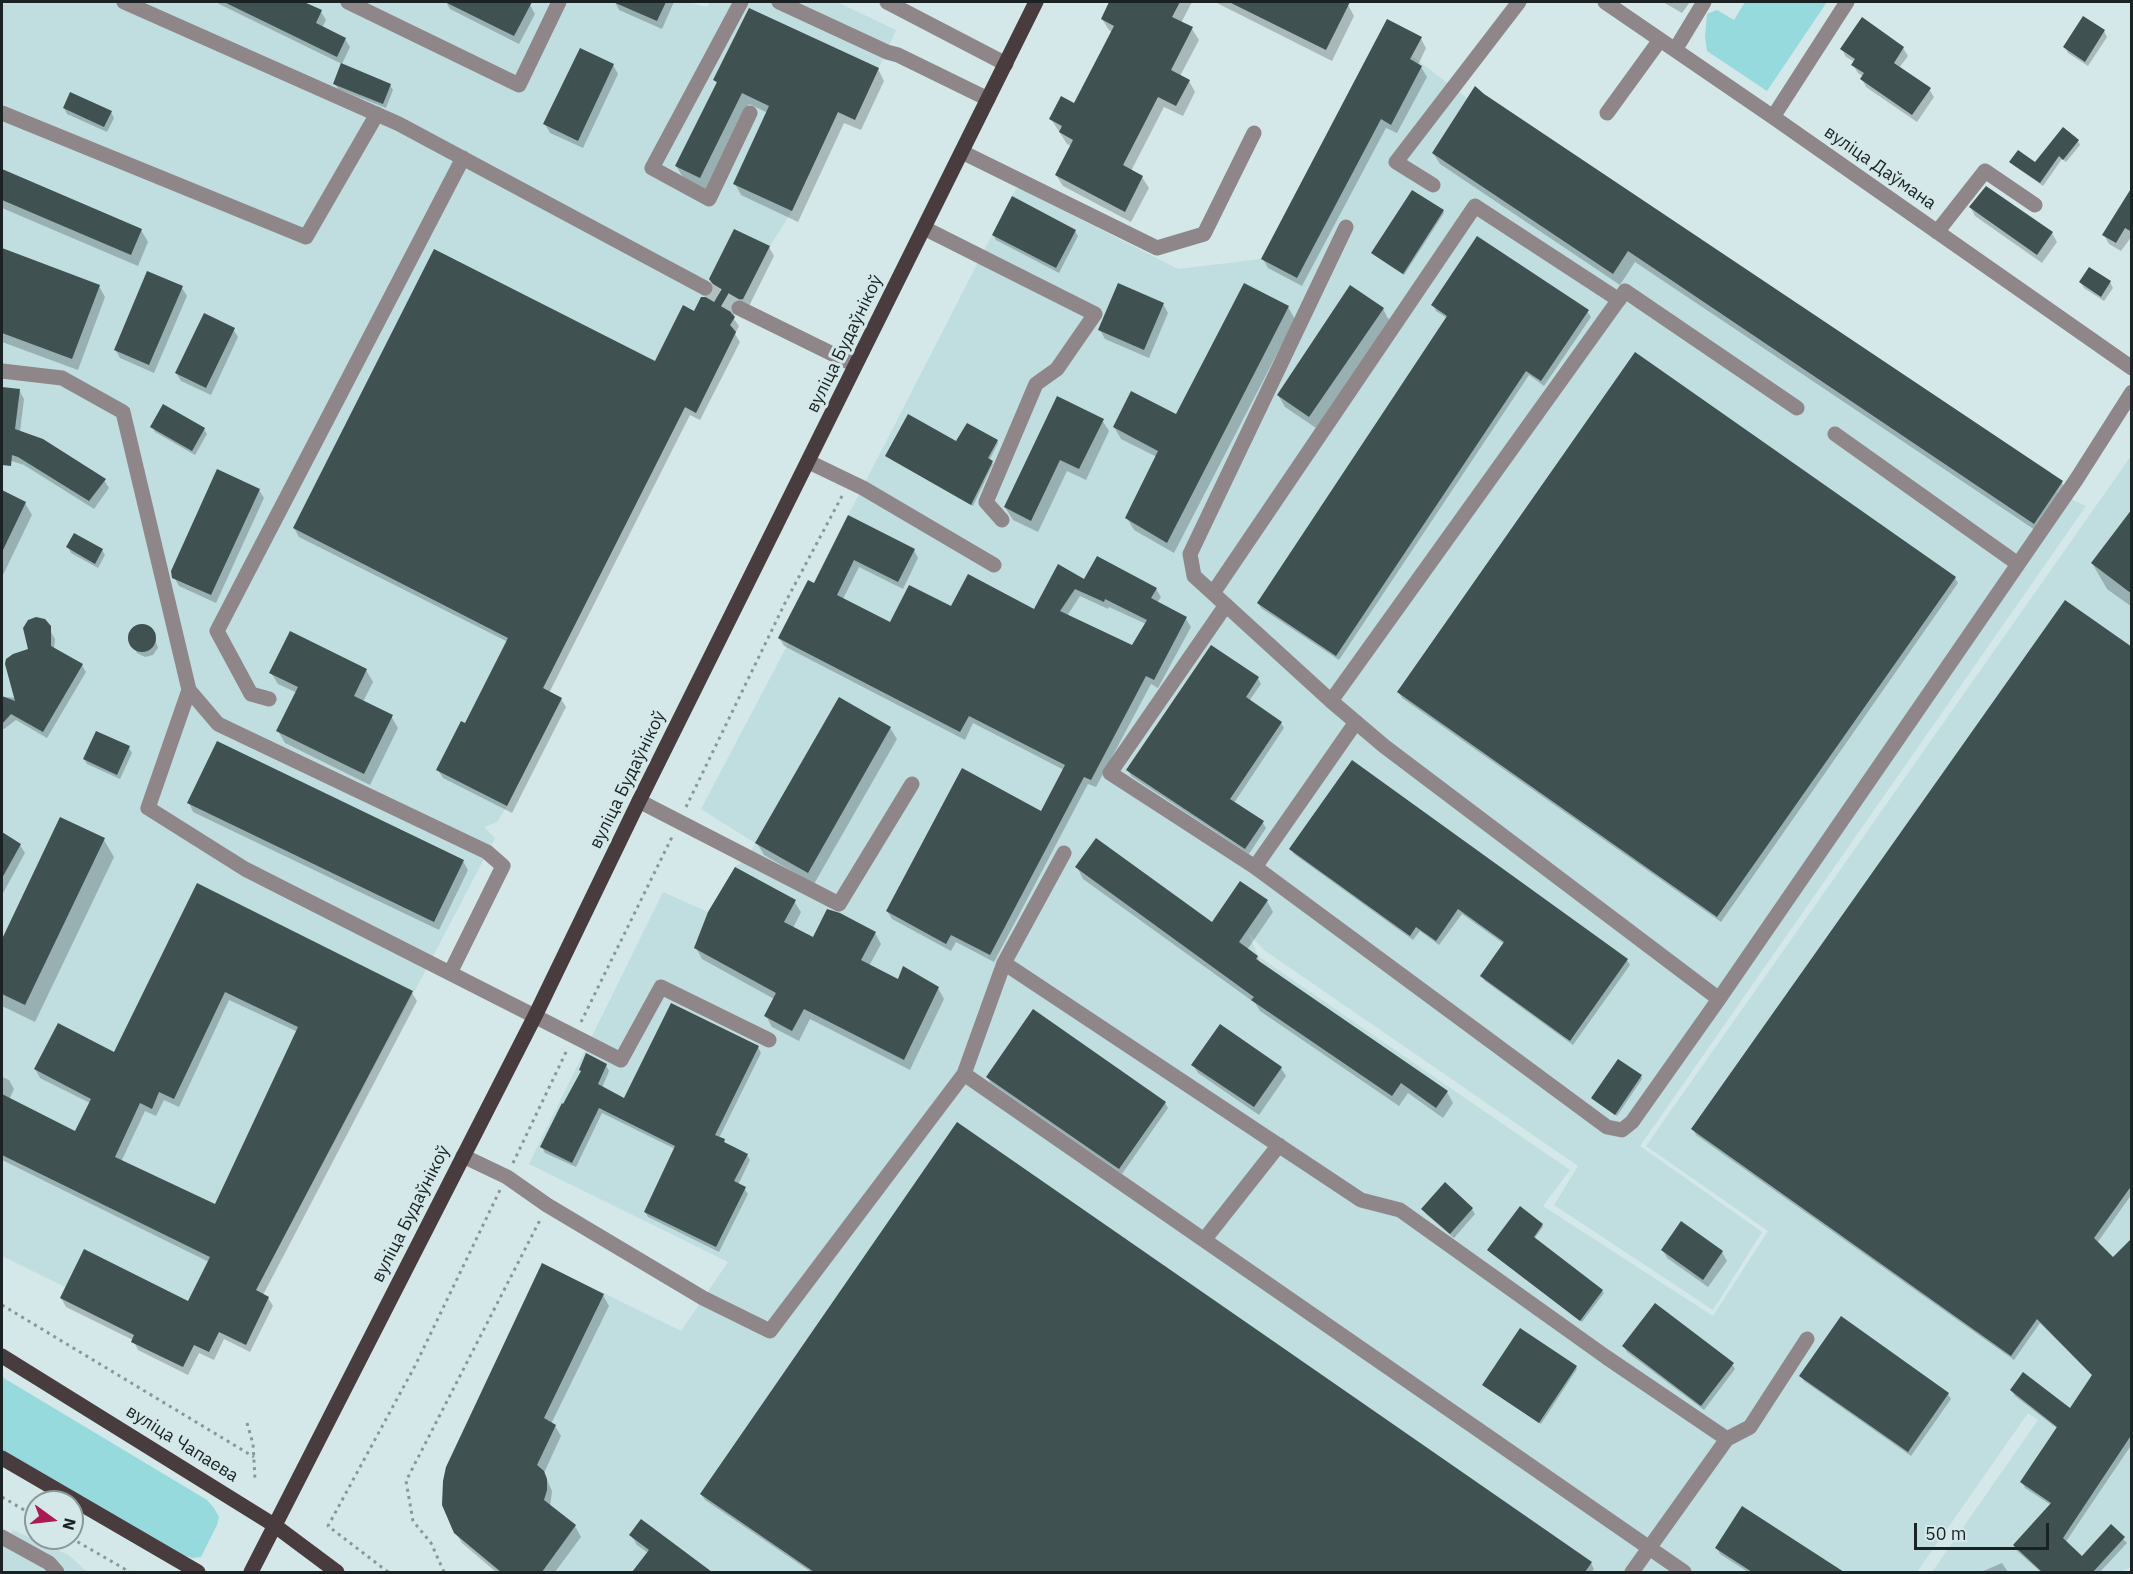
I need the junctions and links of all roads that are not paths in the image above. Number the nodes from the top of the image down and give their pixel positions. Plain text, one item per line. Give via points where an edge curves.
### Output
1 (124, 2) edge
2 (348, 2) edge
3 (559, 2) edge
4 (741, 2) edge
5 (779, 2) edge
6 (887, 2) edge
7 (1036, 2) edge
8 (1519, 2) edge
9 (1605, 2) edge
10 (1704, 2) edge
11 (1847, 2) edge
12 (1660, 40) junction
13 (1675, 50) junction
14 (1006, 64) junction
15 (988, 99) junction
16 (2, 113) edge
17 (750, 113) dead end
18 (1607, 113) dead end
19 (377, 114) junction
20 (1773, 117) junction
21 (1254, 133) dead end
22 (962, 152) junction
23 (463, 158) junction
24 (1433, 185) dead end
25 (2035, 205) dead end
26 (1346, 227) dead end
27 (924, 228) junction
28 (1937, 232) junction
29 (705, 288) tunnel mouth
30 (1619, 300) junction
31 (739, 308) tunnel mouth
32 (855, 365) junction
33 (2132, 368) edge
34 (2, 371) edge
35 (2132, 392) edge
36 (1797, 408) dead end
37 (1835, 434) dead end
38 (809, 462) junction
39 (1002, 520) dead end
40 (2018, 564) junction
41 (994, 565) dead end
42 (1213, 593) junction
43 (1226, 604) junction
44 (189, 690) junction
45 (269, 699) dead end
46 (1331, 701) junction
47 (1356, 722) junction
48 (912, 784) dead end
49 (639, 801) junction
50 (1064, 853) dead end
51 (1255, 867) junction
52 (1005, 963) junction
53 (450, 973) junction
54 (1719, 999) junction
55 (535, 1016) junction
56 (769, 1040) dead end
57 (964, 1074) junction
58 (1279, 1145) junction
59 (463, 1156) junction
60 (1204, 1240) junction
61 (1807, 1339) dead end
62 (2, 1356) edge
63 (1727, 1438) junction
64 (2, 1458) edge
65 (274, 1525) junction
66 (2, 1537) edge
67 (1648, 1549) junction
68 (57, 1572) edge
69 (198, 1572) edge
70 (251, 1572) edge
71 (337, 1572) edge
72 (1632, 1572) edge
73 (1684, 1572) edge

1 - 19 street
2 - 3 street via 519,85
4 - 17 street via 652,168 709,198
5 - 15 street
6 - 14 street
7 - 14 main road, вуліца Будаўнікоў
8 - 24 street via 1396,162
9 - 12 street, вуліца Даўмана
10 - 13 street
11 - 20 street
12 - 13 street, вуліца Даўмана
12 - 18 street
13 - 20 street, вуліца Даўмана
14 - 15 main road, вуліца Будаўнікоў
15 - 22 main road, вуліца Будаўнікоў
16 - 19 street via 306,237
19 - 23 street
20 - 28 street, вуліца Даўмана
21 - 22 street via 1204,234 1157,248
22 - 27 main road, вуліца Будаўнікоў
23 - 29 street
23 - 45 street via 217,631 251,694
25 - 28 street via 1985,171
26 - 42 street via 1190,554 1194,576
27 - 32 main road, вуліца Будаўнікоў
27 - 39 street via 1095,314 1057,369 1036,384 986,502
28 - 33 street, вуліца Даўмана
30 - 36 street via 1625,291
30 - 42 street via 1475,206
30 - 46 street
31 - 32 street
32 - 38 main road, вуліца Будаўнікоў
34 - 44 street via 62,378 123,412
35 - 40 street
37 - 40 street
38 - 41 street
38 - 49 main road, вуліца Будаўнікоў
40 - 54 street
42 - 43 street
43 - 46 street
43 - 51 street via 1110,773
44 - 53 street via 148,808 245,869
44 - 53 street via 218,724 487,852 503,866
46 - 47 street
47 - 51 street
47 - 54 street
48 - 49 street via 839,904
49 - 55 main road, вуліца Будаўнікоў
50 - 52 street
51 - 54 street via 1607,1126 1622,1130 1632,1122
52 - 57 street
52 - 58 street
53 - 55 street
55 - 56 street via 621,1060 661,987
55 - 59 main road, вуліца Будаўнікоў
57 - 59 street via 770,1331 703,1298 507,1178
57 - 60 street
58 - 60 street
58 - 63 street via 1361,1200 1400,1210
59 - 65 main road, вуліца Будаўнікоў
60 - 67 street
61 - 63 street via 1750,1427
62 - 65 main road, вуліца Чапаева
63 - 67 street
64 - 69 main road
65 - 70 main road, вуліца Будаўнікоў
65 - 71 main road, вуліца Чапаева
66 - 68 street via 49,1563
67 - 72 street
67 - 73 street

